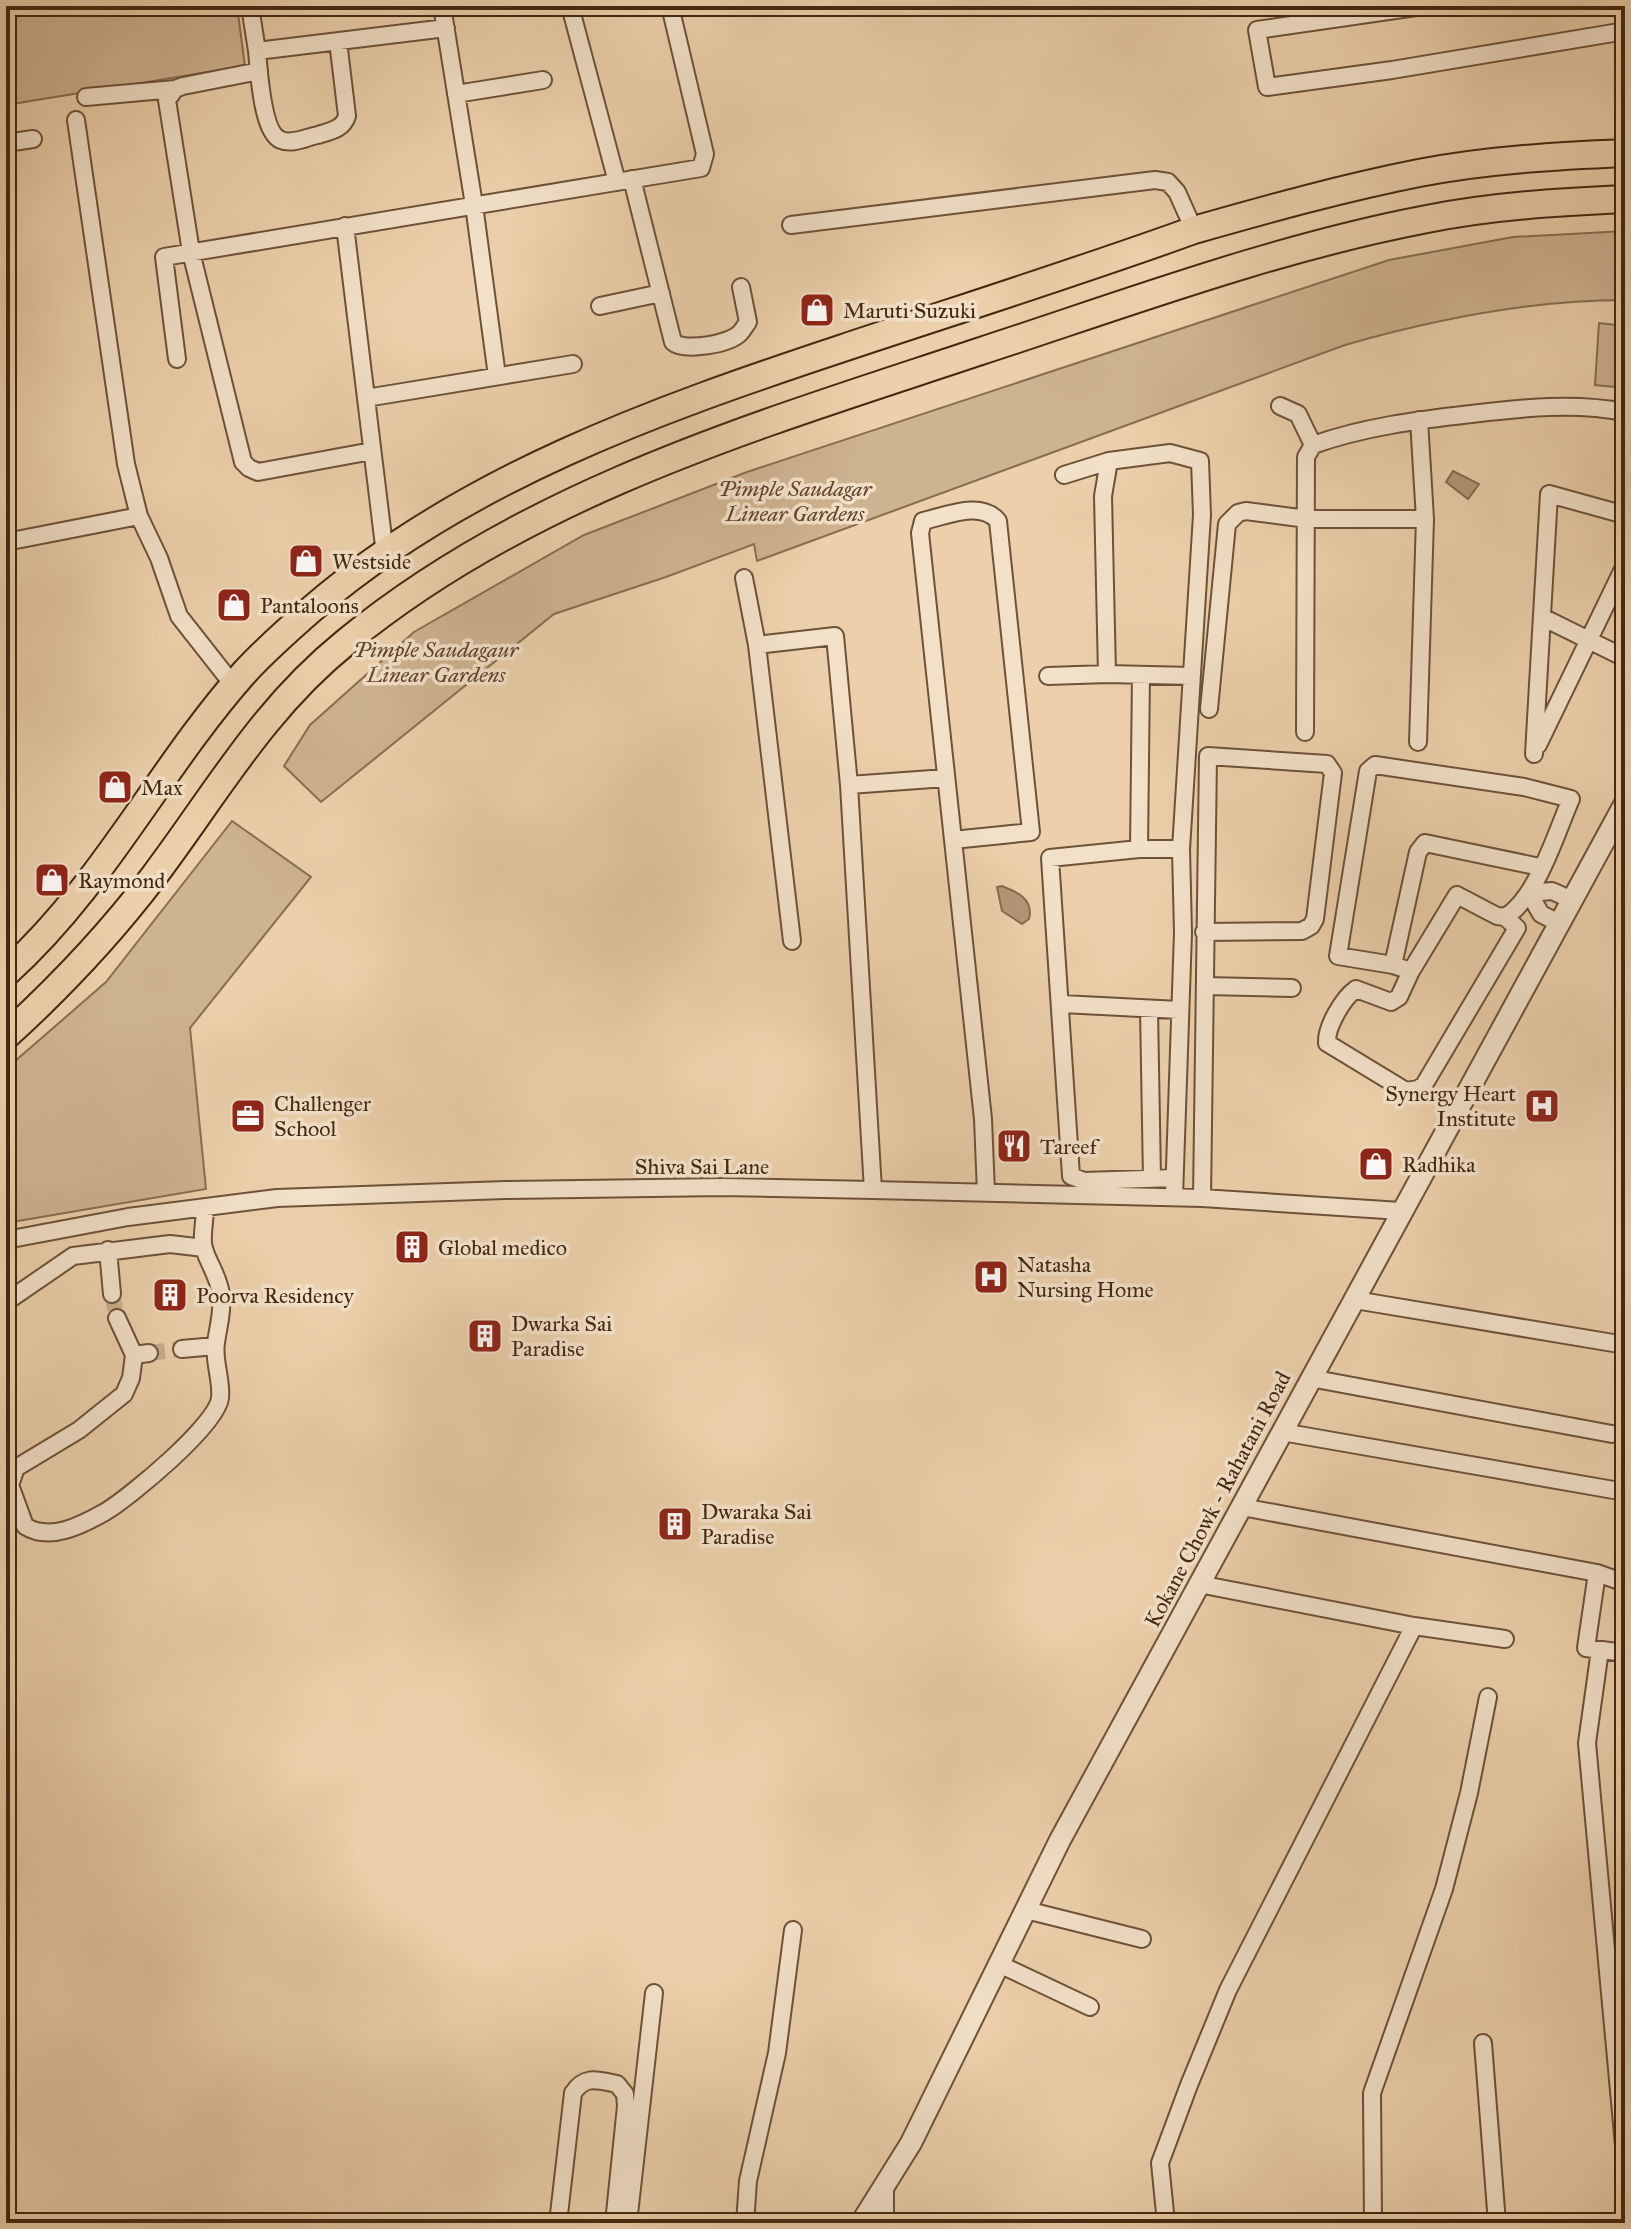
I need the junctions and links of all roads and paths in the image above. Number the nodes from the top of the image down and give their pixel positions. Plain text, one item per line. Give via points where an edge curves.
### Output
1 (250, 6) edge
2 (442, 6) edge
3 (570, 6) edge
4 (670, 6) edge
5 (1423, 6) edge
6 (446, 28) junction
7 (1625, 31) edge
8 (338, 41) junction
9 (257, 51) junction
10 (259, 71) junction
11 (543, 80) dead end
12 (175, 89) junction
13 (456, 94) junction
14 (86, 97) dead end
15 (76, 120) dead end
16 (33, 139) dead end
17 (6, 143) edge
18 (1625, 153) edge
19 (624, 181) junction
20 (1625, 199) edge
21 (474, 205) junction
22 (791, 225) dead end
23 (345, 226) junction
24 (1194, 230) junction
25 (191, 252) junction
26 (741, 287) dead end
27 (661, 293) junction
28 (600, 306) dead end
29 (177, 359) dead end
30 (573, 364) dead end
31 (497, 376) junction
32 (366, 398) junction
33 (1280, 406) dead end
34 (1625, 412) edge
35 (1419, 420) junction
36 (1313, 445) junction
37 (372, 451) junction
38 (1109, 461) junction
39 (1064, 475) dead end
40 (1625, 515) edge
41 (139, 516) junction
42 (1307, 519) junction
43 (1425, 519) junction
44 (6, 542) edge
45 (385, 554) junction
46 (1625, 565) edge
47 (744, 578) dead end
48 (1542, 617) junction
49 (1588, 640) junction
50 (757, 645) junction
51 (1625, 658) edge
52 (1107, 674) junction
53 (1141, 675) junction
54 (1048, 676) dead end
55 (1192, 676) junction
56 (234, 686) junction
57 (1209, 709) dead end
58 (1305, 732) dead end
59 (1418, 742) dead end
60 (946, 778) junction
61 (849, 785) junction
62 (1625, 803) edge
63 (953, 840) junction
64 (1139, 849) junction
65 (1181, 849) junction
66 (1540, 867) junction
67 (1529, 893) junction
68 (1572, 900) junction
69 (1505, 917) junction
70 (1559, 923) junction
71 (1204, 932) junction
72 (792, 941) dead end
73 (1393, 965) junction
74 (1411, 971) junction
75 (6, 973) edge
76 (1206, 986) junction
77 (1292, 988) dead end
78 (1062, 1004) junction
79 (1149, 1009) junction
80 (1179, 1010) junction
81 (6, 1036) edge
82 (1174, 1178) junction
83 (1152, 1179) junction
84 (873, 1190) junction
85 (986, 1193) junction
86 (1174, 1197) junction
87 (1202, 1198) junction
88 (205, 1207) junction
89 (1401, 1211) junction
90 (6, 1240) edge
91 (204, 1248) junction
92 (108, 1250) junction
93 (112, 1294) tunnel mouth
94 (1355, 1300) junction
95 (6, 1302) edge
96 (117, 1318) tunnel mouth
97 (1625, 1345) edge
98 (215, 1346) junction
99 (182, 1349) tunnel mouth
100 (1310, 1378) junction
101 (1282, 1432) junction
102 (1612, 1434) dead end
103 (1625, 1492) edge
104 (1242, 1507) junction
105 (1597, 1573) junction
106 (1625, 1583) edge
107 (1199, 1584) junction
108 (1414, 1626) junction
109 (1505, 1639) dead end
110 (1600, 1650) junction
111 (1625, 1653) edge
112 (1488, 1697) dead end
113 (1026, 1910) junction
114 (793, 1930) dead end
115 (1142, 1939) dead end
116 (999, 1964) junction
117 (654, 1993) dead end
118 (1090, 2007) dead end
119 (1483, 2043) dead end
120 (1625, 2156) edge
121 (885, 2185) junction
122 (558, 2223) edge
123 (614, 2223) edge
124 (628, 2223) edge
125 (745, 2223) edge
126 (861, 2223) edge
127 (885, 2223) edge
128 (1166, 2223) edge
129 (1373, 2223) edge
130 (1497, 2223) edge

1 - 9 street
2 - 6 street
3 - 19 street
4 - 19 street via 705,154 701,168
5 - 7 street via 1257,30 1267,87
6 - 8 street
6 - 13 street
8 - 9 street
8 - 10 street via 347,116 335,130 291,142 279,140 266,113
9 - 10 street
10 - 12 street
11 - 13 street
12 - 14 street
12 - 25 street via 167,109
13 - 21 street
15 - 41 street via 126,464
16 - 17 street
18 - 24 main road via 1540,156 1419,173
19 - 21 street
19 - 27 street
20 - 81 main road via 1428,218 1285,252 741,431 551,510 411,592 344,643 280,703 101,943
21 - 23 street
21 - 31 street
22 - 24 street via 1155,180 1168,182 1177,192
23 - 25 street
23 - 32 street
24 - 45 main road via 617,428 530,469
25 - 29 street via 164,257
25 - 37 street via 243,462 258,472
26 - 27 street via 748,322 740,333 688,349 673,342
27 - 28 street
30 - 31 street
31 - 32 street
32 - 37 street
33 - 36 street via 1298,414
34 - 35 street via 1556,405
35 - 36 street
35 - 43 street
36 - 42 street via 1306,457
37 - 45 street
38 - 39 street
38 - 52 street via 1103,496
38 - 55 street via 1170,453 1200,461 1202,515
40 - 48 street via 1549,494
41 - 44 street
41 - 56 street via 179,616
42 - 43 street
42 - 57 street via 1246,511 1227,524
42 - 58 street
43 - 59 street
45 - 56 main road via 314,607
46 - 49 street
47 - 50 street
48 - 49 street
48 - 49 street via 1534,754
49 - 51 street
50 - 61 street via 835,636
50 - 72 street
52 - 53 street
52 - 54 street
53 - 55 street
53 - 64 street
55 - 65 street
56 - 75 main road via 66,912
60 - 61 street
60 - 63 street
60 - 63 street via 920,533 923,521 982,510 998,521 1031,832
61 - 84 street
62 - 68 street, Kokane Chowk - Rahatani Road
63 - 85 street
64 - 65 street
64 - 78 street via 1050,858
65 - 80 street
66 - 67 street
66 - 73 street via 1425,843 1418,852
66 - 73 street via 1571,799 1375,765 1368,771 1338,956
67 - 68 street via 1552,891
67 - 69 street
67 - 70 street via 1541,914
68 - 70 street, Kokane Chowk - Rahatani Road
69 - 74 street via 1457,895
69 - 74 street via 1517,928 1424,1085 1411,1091 1326,1039 1348,994 1356,989 1391,1002 1399,997
70 - 89 street, Kokane Chowk - Rahatani Road
71 - 71 street via 1208,756 1327,764 1333,773 1311,926 1302,931
71 - 76 street
73 - 74 street
76 - 77 street
76 - 87 street
78 - 79 street
78 - 83 street via 1071,1176 1084,1181
79 - 80 street
79 - 83 street
80 - 82 street
82 - 83 street
82 - 86 street
84 - 85 street, Shiva Sai Lane
84 - 88 street, Shiva Sai Lane via 520,1190 277,1198
85 - 86 street, Shiva Sai Lane
86 - 87 street, Shiva Sai Lane
87 - 89 street, Shiva Sai Lane
88 - 90 street, Shiva Sai Lane
88 - 91 street
89 - 94 street, Kokane Chowk - Rahatani Road
91 - 92 street via 170,1244
91 - 98 street via 222,1299
92 - 93 street
92 - 95 street via 73,1256
94 - 97 street
94 - 100 street, Kokane Chowk - Rahatani Road
96 - 98 street via 142,1354 124,1394 13,1473 10,1485 19,1515 34,1532 62,1531 106,1511 195,1435 220,1399
98 - 99 street
100 - 101 street, Kokane Chowk - Rahatani Road
100 - 102 street
101 - 103 street
101 - 104 street, Kokane Chowk - Rahatani Road
104 - 105 street
104 - 107 street, Kokane Chowk - Rahatani Road
105 - 106 street
105 - 110 street via 1586,1648
107 - 108 street
107 - 113 street, Kokane Chowk - Rahatani Road
108 - 109 street
108 - 128 street via 1228,1990 1200,2057 1160,2163
110 - 111 street
110 - 120 street via 1587,1743
112 - 129 street via 1444,1889 1372,2093
113 - 115 street
113 - 116 street, Kokane Chowk - Rahatani Road
114 - 125 street via 777,2053 748,2181
116 - 118 street
116 - 121 street, Kokane Chowk - Rahatani Road
117 - 124 street
119 - 130 street
121 - 126 street, Kokane Chowk - Rahatani Road
121 - 127 street
122 - 123 street via 573,2093 588,2079 617,2084 625,2094

